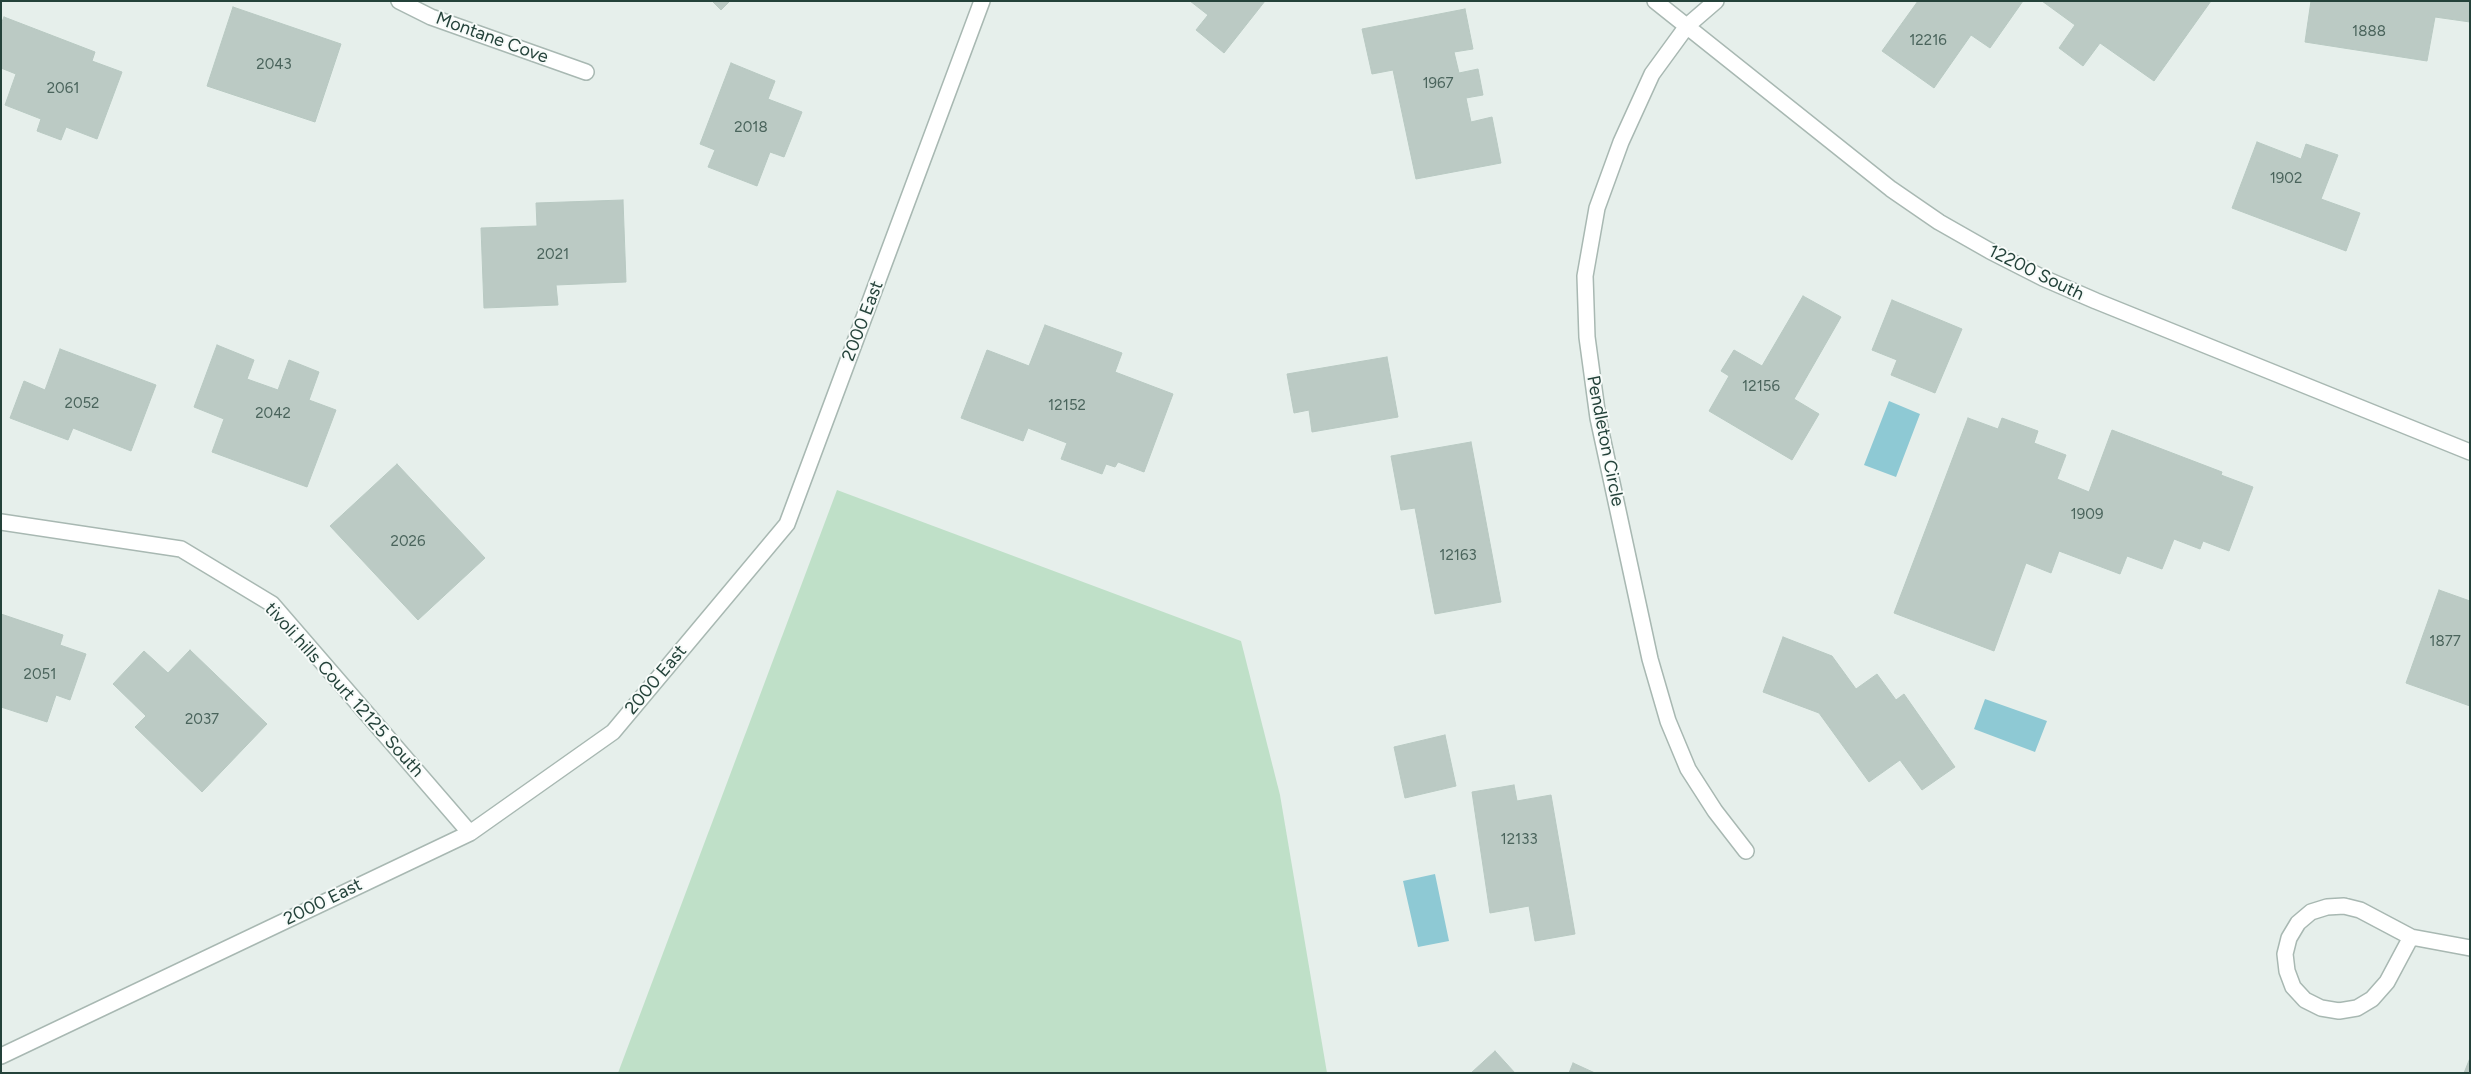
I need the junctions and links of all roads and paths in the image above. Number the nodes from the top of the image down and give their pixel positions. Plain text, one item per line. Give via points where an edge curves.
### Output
1 (399, 1) edge
2 (982, 1) edge
3 (1656, 1) edge
4 (1716, 1) edge
5 (1687, 26) junction
6 (586, 72) dead end
7 (2470, 452) edge
8 (1, 522) edge
9 (470, 833) junction
10 (1746, 851) dead end
11 (2411, 937) junction
12 (2470, 948) edge
13 (1, 1056) edge

1 - 6 street, Montane Cove via 431,17
2 - 9 street, 2000 East via 787,524 613,732
3 - 5 street, 12200 South
4 - 5 street, Pendleton Circle
5 - 7 street, 12200 South via 1891,188 1939,222 1990,251 2096,302
5 - 10 street, Pendleton Circle via 1652,74 1621,142 1597,208 1585,276 1586,338 1602,437 1650,660 1668,721 1688,770
8 - 9 street, tivoli hills Court 12125 South via 181,549 272,604
9 - 13 street, 2000 East
11 - 11 street via 2360,910 2327,906 2311,912 2298,923 2285,954 2287,970 2293,987 2305,1000 2330,1010 2356,1008 2372,999 2387,982
11 - 12 street

